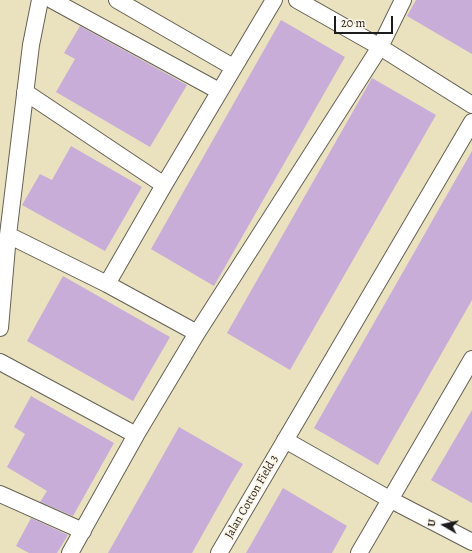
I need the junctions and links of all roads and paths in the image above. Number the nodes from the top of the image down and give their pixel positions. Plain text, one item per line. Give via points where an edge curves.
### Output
1 (40, 0) edge
2 (52, 0) edge
3 (117, 0) edge
4 (274, 0) edge
5 (298, 0) edge
6 (403, 0) edge
7 (380, 47) junction
8 (233, 67) junction
9 (219, 91) junction
10 (25, 92) junction
11 (472, 105) edge
12 (472, 122) edge
13 (164, 185) junction
14 (8, 235) junction
15 (107, 284) junction
16 (0, 328) edge
17 (197, 332) junction
18 (472, 359) edge
19 (0, 362) edge
20 (136, 435) junction
21 (284, 440) junction
22 (0, 494) edge
23 (391, 500) junction
24 (83, 531) junction
25 (472, 542) edge
26 (70, 553) edge
27 (219, 553) edge
28 (359, 553) edge

1 - 10 street via 30,45
2 - 9 street
3 - 8 street
4 - 8 street
5 - 7 street
6 - 7 street
7 - 11 street
7 - 17 street
8 - 9 street
9 - 13 street
10 - 13 street
10 - 14 street
12 - 21 street, Jalan Cotton Field 3
13 - 15 street
14 - 15 street
14 - 16 street
15 - 17 street
17 - 20 street
18 - 23 street
19 - 20 street
20 - 24 street
21 - 23 street
21 - 27 street, Jalan Cotton Field 3
22 - 24 street
23 - 25 street
23 - 28 street
24 - 26 street

